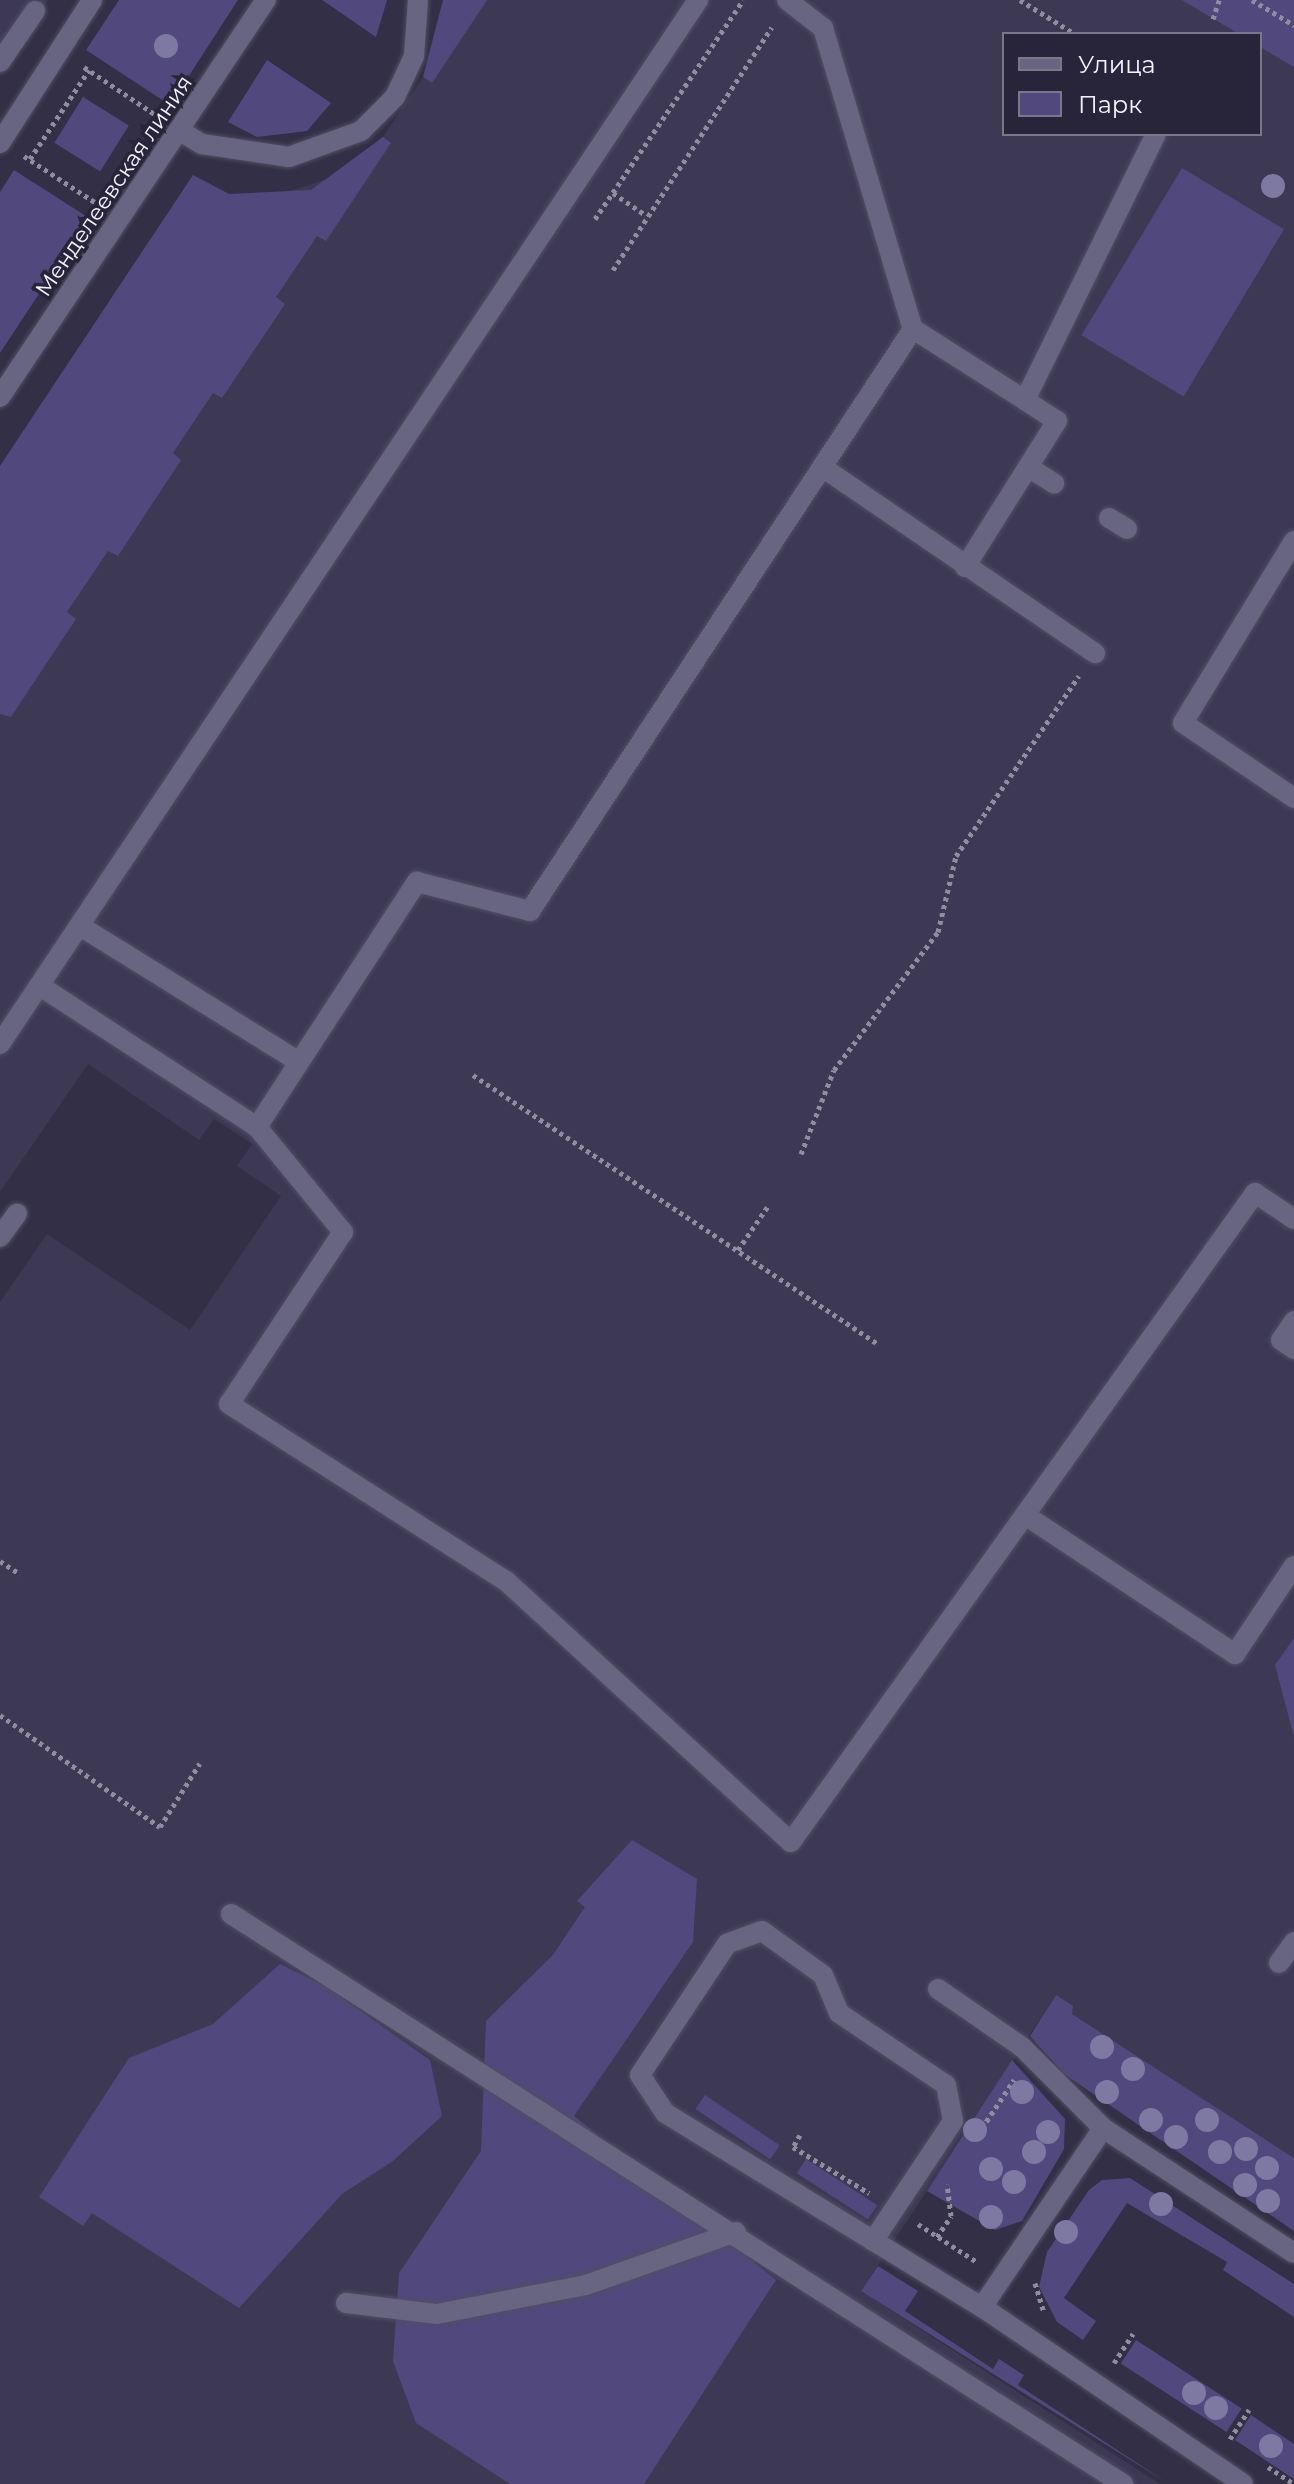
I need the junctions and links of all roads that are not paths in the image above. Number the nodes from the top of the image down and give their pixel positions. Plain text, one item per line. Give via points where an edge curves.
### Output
1 (92, 0) edge
2 (266, 0) edge
3 (418, 0) edge
4 (698, 0) edge
5 (788, 1) edge
6 (35, 11) dead end
7 (0, 62) edge
8 (180, 131) junction
9 (1155, 136) edge
10 (1, 142) edge
11 (913, 329) junction
12 (0, 397) edge
13 (1025, 400) junction
14 (1028, 467) junction
15 (825, 469) junction
16 (1054, 483) dead end
17 (1294, 541) edge
18 (965, 567) junction
19 (1095, 653) road end
20 (1294, 798) edge
21 (80, 926) junction
22 (40, 986) junction
23 (0, 1044) edge
24 (299, 1062) junction
25 (257, 1127) junction
26 (17, 1214) dead end
27 (1294, 1219) edge
28 (0, 1237) edge
29 (1294, 1321) edge
30 (1294, 1349) edge
31 (1025, 1515) junction
32 (1294, 1566) edge
33 (231, 1914) dead end
34 (1294, 1942) edge
35 (1279, 1963) dead end
36 (938, 1989) dead end
37 (1103, 2128) junction
38 (736, 2232) junction
39 (873, 2241) junction
40 (1294, 2253) edge
41 (346, 2303) dead end
42 (982, 2307) junction
43 (1123, 2484) edge
44 (1243, 2484) edge

1 - 10 street
2 - 8 street, Менделеевская линия
3 - 8 street via 414,56 395,97 361,131 330,148 289,157 202,144
4 - 21 street
5 - 11 street via 823,28
6 - 7 street
8 - 12 street, Менделеевская линия
9 - 13 street
11 - 13 street
11 - 15 street
13 - 14 street via 1057,421
14 - 16 street
14 - 18 street
15 - 18 street
15 - 24 street via 530,911 417,882
17 - 20 street via 1183,723
18 - 19 street
21 - 22 street
21 - 24 street
22 - 23 street
22 - 25 street
24 - 25 street
25 - 31 street via 343,1232 229,1404 506,1581 791,1842
26 - 28 street
27 - 31 street via 1255,1193
29 - 30 street via 1281,1340
31 - 32 street via 1235,1654
33 - 38 street
34 - 35 street
36 - 37 street via 1022,2047
37 - 40 street
37 - 42 street
38 - 41 street via 586,2285 437,2314
38 - 43 street via 1002,2415
39 - 39 street via 953,2121 946,2085 839,2013 823,1975 762,1931 727,1944 640,2075 665,2113
39 - 42 street
42 - 44 street

